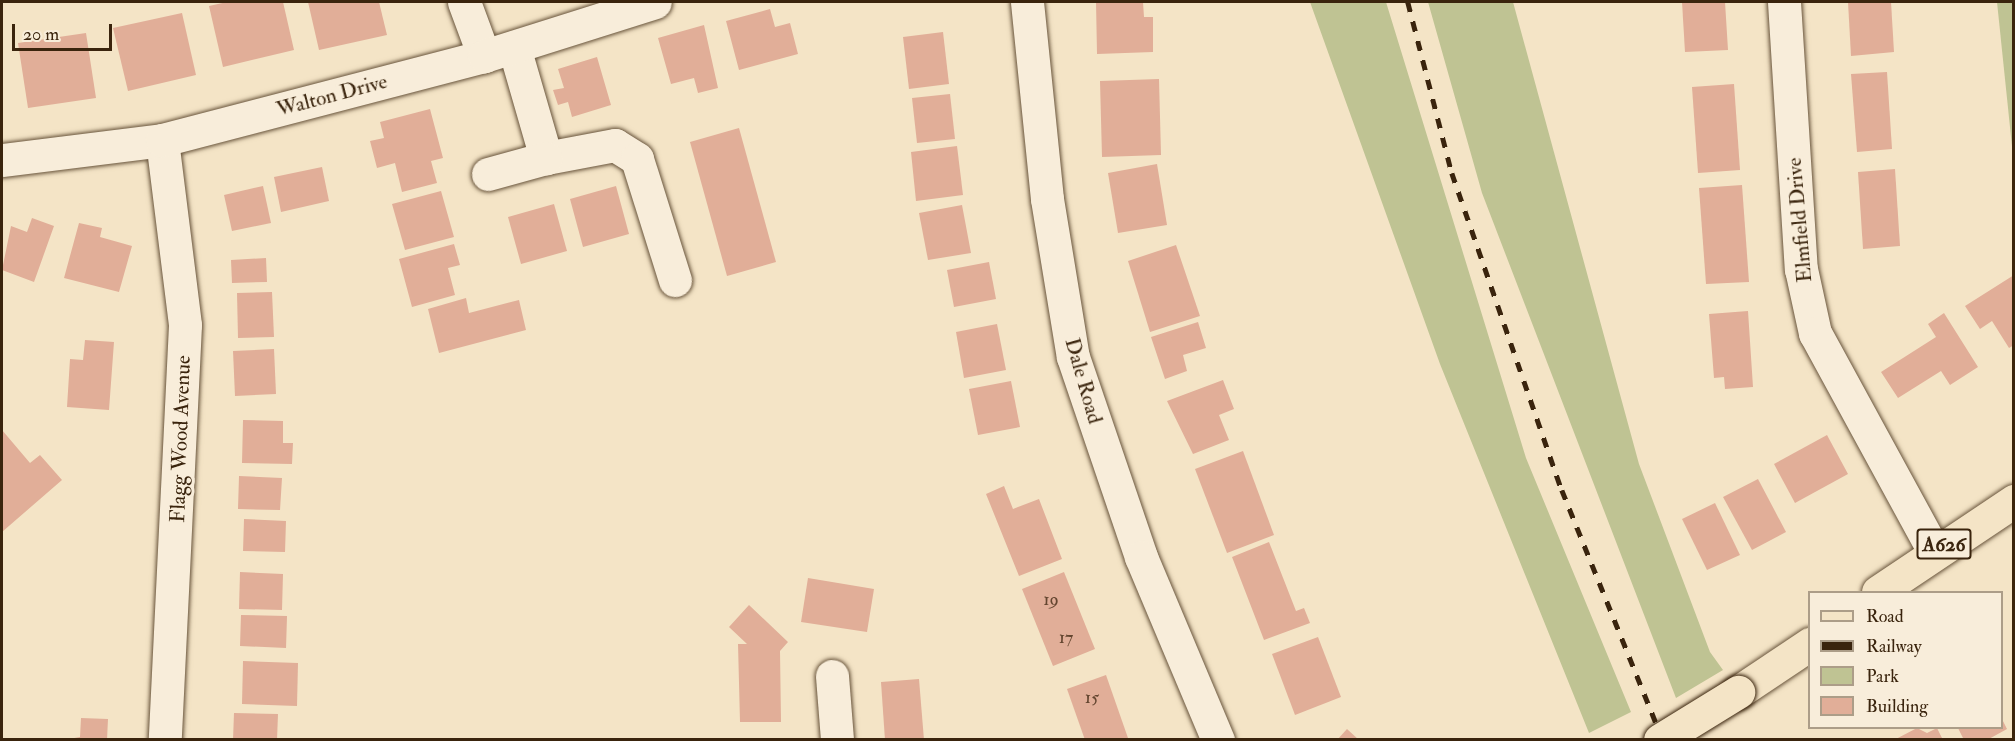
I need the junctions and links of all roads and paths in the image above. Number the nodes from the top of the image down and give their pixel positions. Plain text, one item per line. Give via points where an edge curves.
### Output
1 (464, 2) edge
2 (655, 2) edge
3 (1027, 2) edge
4 (1784, 2) edge
5 (499, 52) junction
6 (162, 140) junction
7 (546, 158) junction
8 (2, 160) edge
9 (488, 174) dead end
10 (675, 280) dead end
11 (2013, 501) edge
12 (1934, 551) junction
13 (1879, 591) edge
14 (1808, 645) edge
15 (832, 676) dead end
16 (165, 740) edge
17 (837, 740) edge
18 (1218, 740) edge
19 (1660, 740) edge

1 - 5 street
2 - 5 street, Walton Drive
3 - 18 street, Dale Road via 1047,199 1073,357 1141,557
4 - 12 street, Elmfield Drive via 1801,269 1815,333
5 - 6 street, Walton Drive
5 - 7 street
6 - 8 street, Walton Drive
6 - 16 street, Flagg Wood Avenue via 185,325
7 - 9 street
7 - 10 street via 600,145 628,150 643,170
11 - 12 main road, A626
12 - 13 main road, A626
14 - 19 main road, bridge
15 - 17 street

